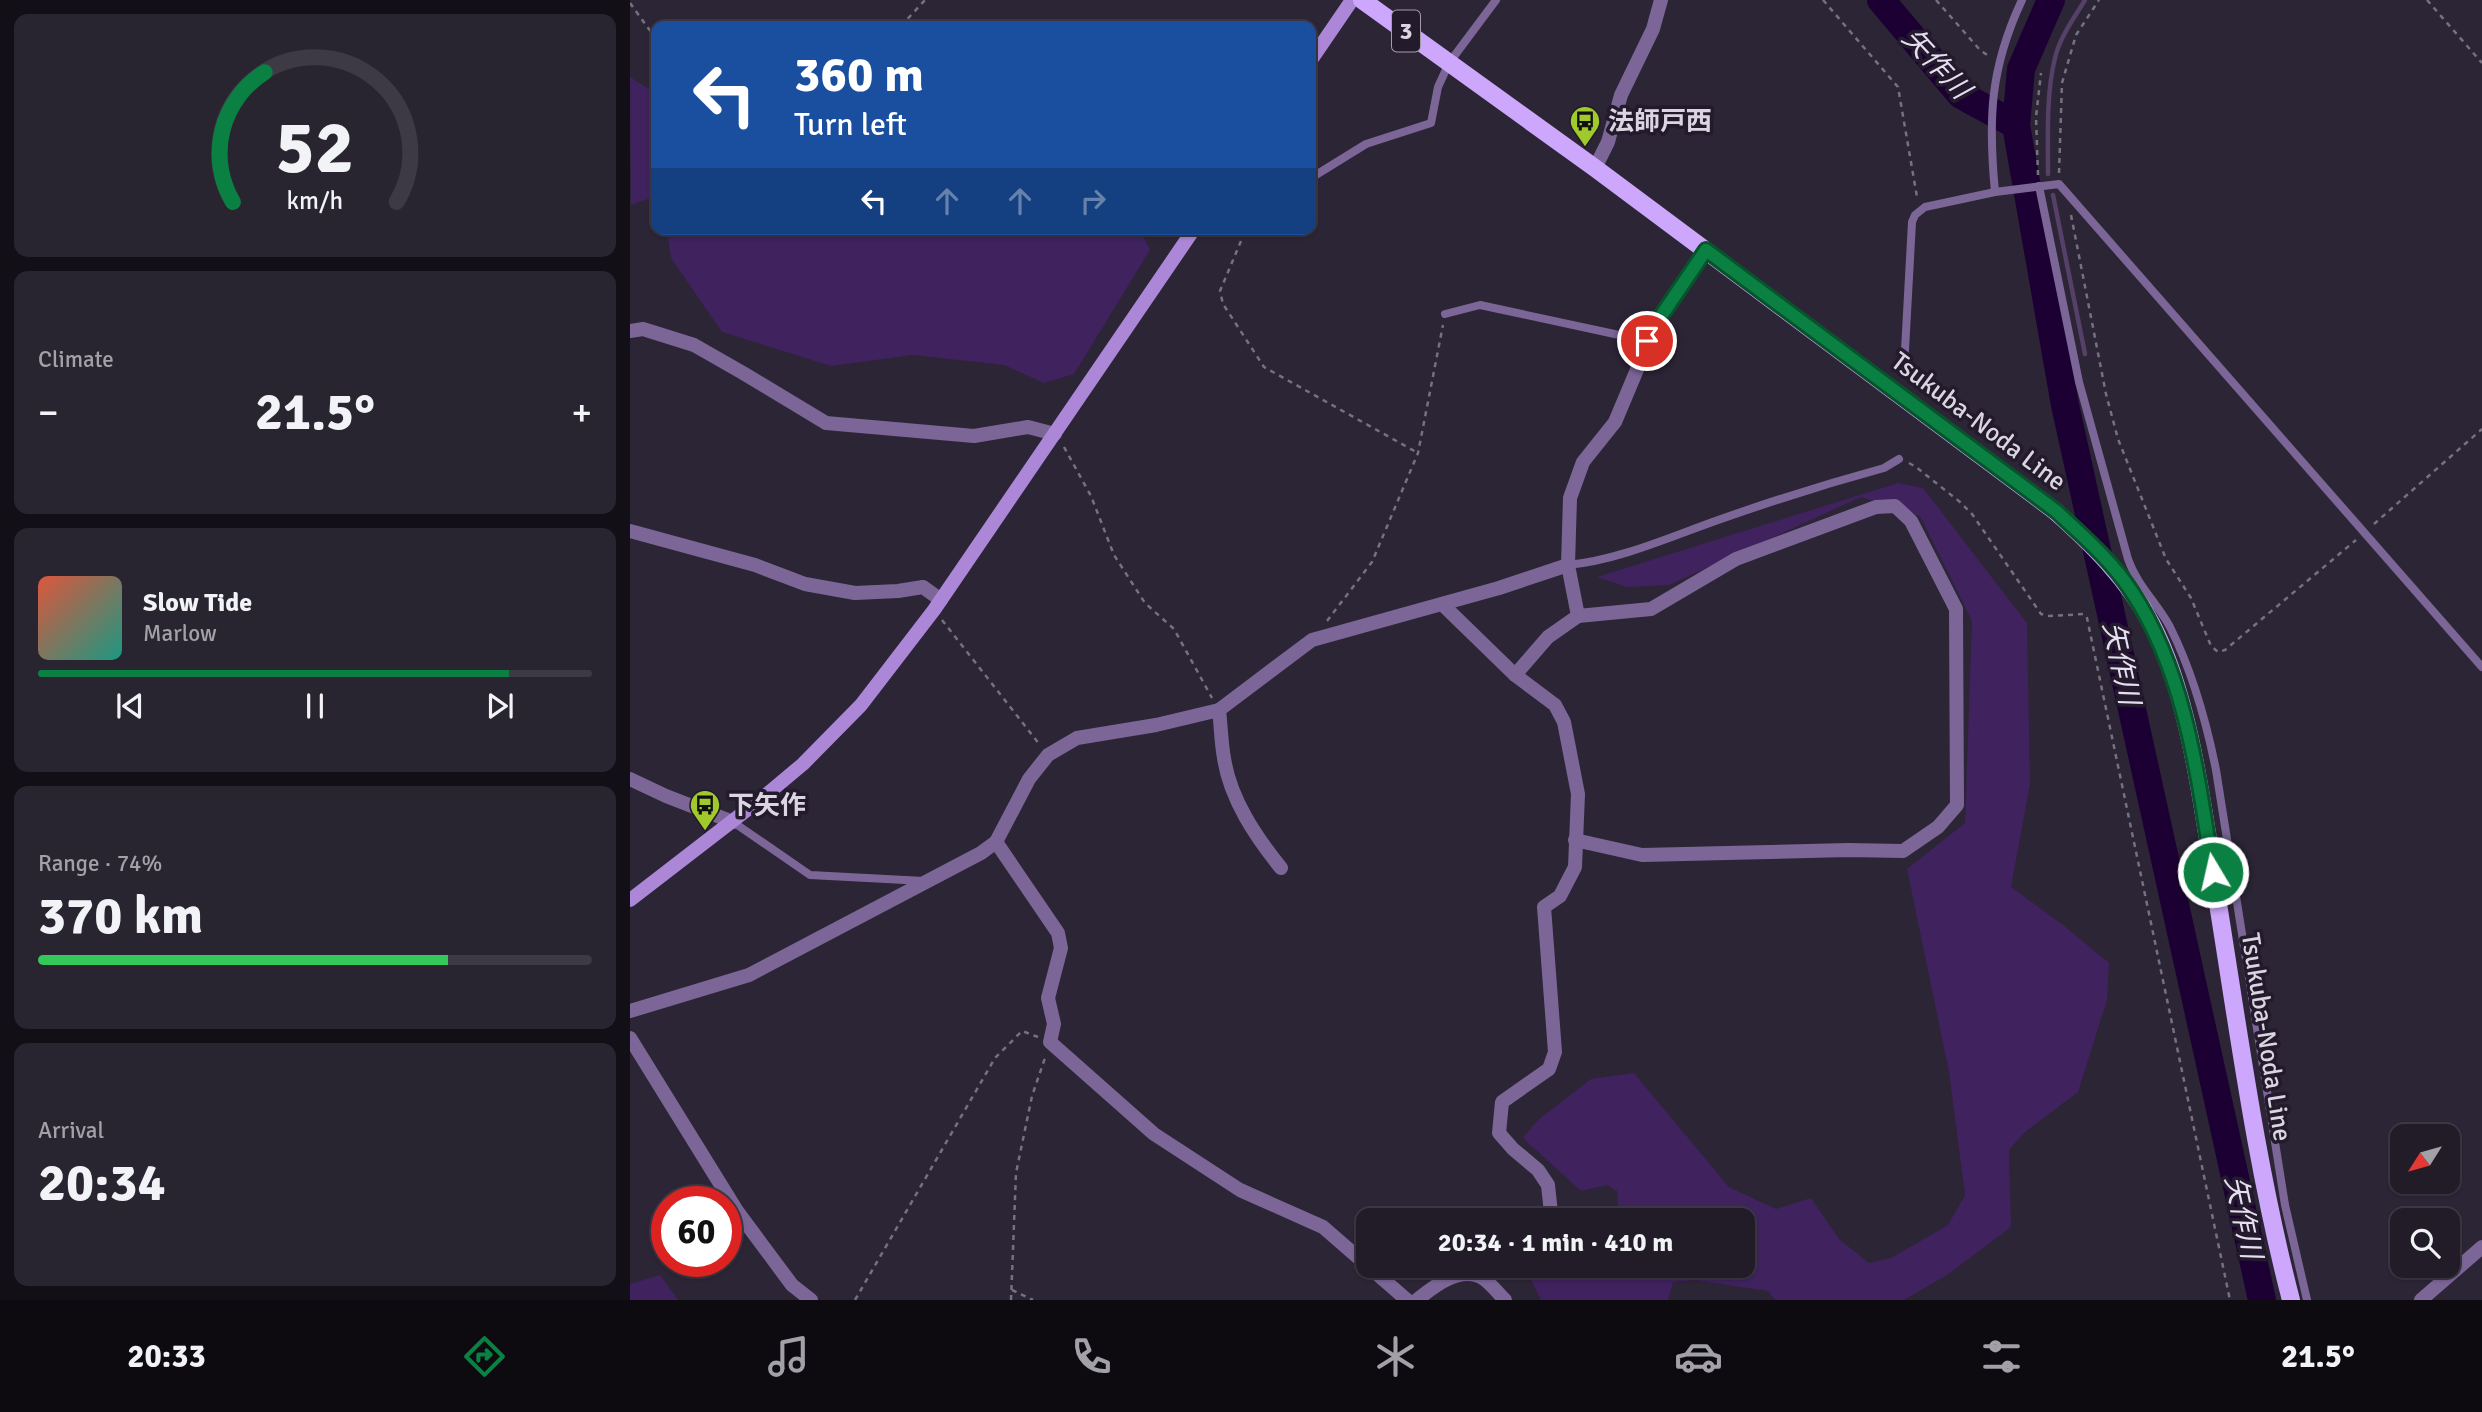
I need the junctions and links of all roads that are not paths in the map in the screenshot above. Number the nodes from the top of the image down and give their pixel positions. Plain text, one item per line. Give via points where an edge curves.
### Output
1 (1352, 0) edge
2 (1362, 0) edge
3 (1496, 0) edge
4 (1661, 0) edge
5 (2022, 0) edge
6 (1316, 53) edge
7 (1449, 63) junction
8 (1595, 168) junction
9 (1316, 175) edge
10 (2036, 186) junction
11 (1999, 192) junction
12 (1190, 235) edge
13 (1706, 250) junction
14 (1445, 314) road end
15 (630, 331) edge
16 (1647, 341) junction
17 (1904, 368) dead end
18 (1055, 434) junction
19 (1899, 459) road end
20 (630, 531) edge
21 (1568, 565) junction
22 (2131, 584) junction
23 (1442, 604) junction
24 (937, 605) junction
25 (1578, 616) junction
26 (2482, 667) edge
27 (1516, 675) junction
28 (1219, 710) junction
29 (630, 779) edge
30 (733, 822) junction
31 (1575, 840) junction
32 (996, 842) junction
33 (1281, 868) dead end
34 (925, 881) junction
35 (630, 900) edge
36 (630, 1011) edge
37 (630, 1038) edge
38 (1550, 1208) edge
39 (2482, 1247) edge
40 (1452, 1278) edge
41 (1483, 1278) edge
42 (811, 1300) edge
43 (1407, 1300) edge
44 (1418, 1300) edge
45 (1505, 1300) edge
46 (2291, 1300) edge
47 (2307, 1300) edge
48 (2421, 1300) edge

1 - 6 street
2 - 7 main road, Tsukuba-Noda Line / 3
3 - 7 lane
4 - 8 street
5 - 11 lane via 1998,63 1995,86 1990,132
7 - 8 main road, Tsukuba-Noda Line / 3
7 - 9 lane via 1438,87 1431,122 1366,144
8 - 13 main road, Tsukuba-Noda Line / 3
10 - 11 lane
10 - 22 lane
10 - 26 lane via 2059,184
11 - 17 lane via 1925,207 1912,222
12 - 18 street
13 - 16 street
13 - 22 main road, Tsukuba-Noda Line / 3 via 2056,511
14 - 16 lane via 1480,305
15 - 18 street via 643,329 694,345 825,423 974,436 1028,427
16 - 21 street via 1615,422 1583,462 1570,498
18 - 24 street
19 - 21 lane via 1884,468 1774,500 1653,543 1587,564
20 - 24 street via 755,565 805,584 855,593 923,587
21 - 23 street
21 - 25 street
22 - 46 main road, Tsukuba-Noda Line / 3 via 2165,655 2193,760 2267,1197
22 - 47 lane via 2168,624 2207,723 2286,1205
23 - 27 street
23 - 28 street via 1312,640
24 - 30 street via 887,673 834,733
25 - 27 street via 1548,637
25 - 31 street via 1651,609 1736,559 1876,506 1895,506 1911,521 1956,608 1956,805 1938,827 1903,851 1642,855
27 - 31 street via 1555,705 1564,722 1578,794
28 - 32 street via 1077,738 1048,755 1029,779
28 - 33 street via 1224,761 1236,798
29 - 30 street
30 - 34 lane via 810,875
30 - 35 street
31 - 38 street via 1574,867 1560,896 1544,907 1555,1052 1549,1069 1502,1101 1499,1133 1538,1170 1548,1185
32 - 34 street
32 - 43 street via 1058,933 1061,948 1048,998 1054,1024 1050,1042 1154,1134 1240,1190 1323,1227
34 - 36 street via 748,975
37 - 42 street via 737,1211 792,1285
39 - 48 street
40 - 44 street via 1435,1285
41 - 45 street

